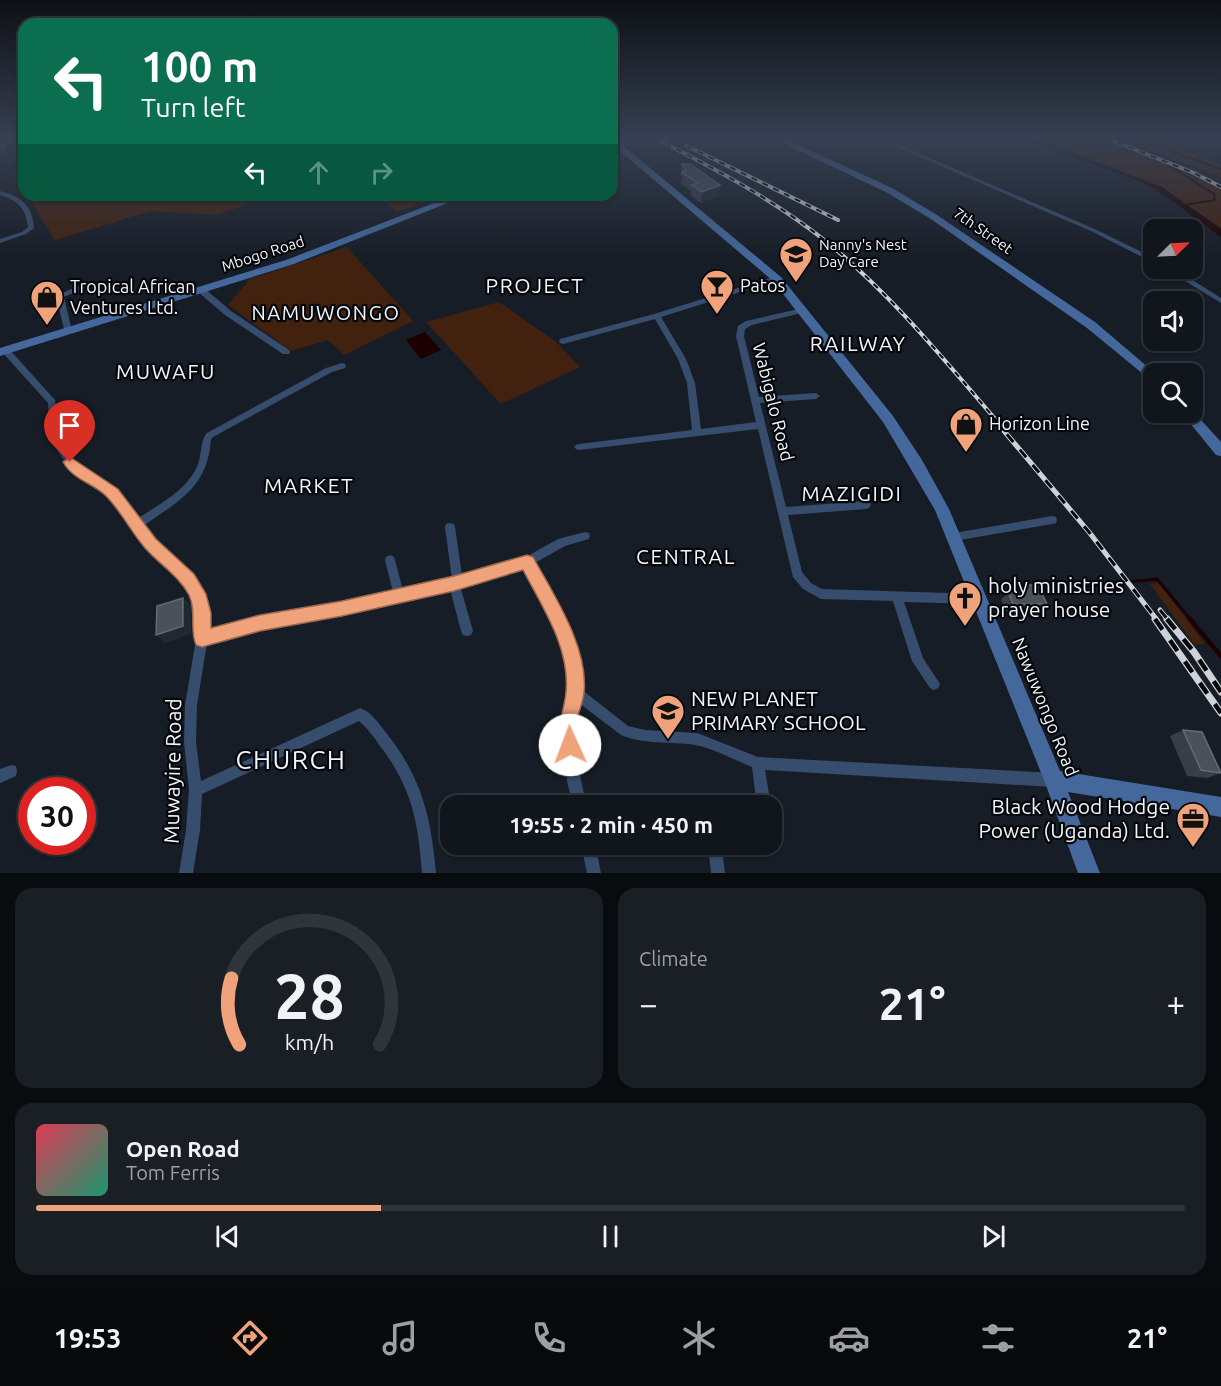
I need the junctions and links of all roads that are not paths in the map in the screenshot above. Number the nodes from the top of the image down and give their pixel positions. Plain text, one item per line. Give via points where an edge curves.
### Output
1 (657, 179) edge
2 (865, 179) edge
3 (975, 179) edge
4 (0, 193) edge
5 (18, 199) edge
6 (20, 201) edge
7 (447, 201) edge
8 (0, 241) edge
9 (1143, 256) edge
10 (777, 279) junction
11 (1185, 279) edge
12 (83, 286) dead end
13 (201, 290) junction
14 (1221, 301) edge
15 (803, 310) junction
16 (657, 316) junction
17 (68, 331) junction
18 (563, 341) dead end
19 (3, 351) edge
20 (285, 352) dead end
21 (342, 366) dead end
22 (1143, 369) edge
23 (816, 396) dead end
24 (756, 400) junction
25 (1197, 423) edge
26 (762, 425) junction
27 (697, 432) junction
28 (579, 447) dead end
29 (1221, 451) edge
30 (866, 505) dead end
31 (783, 511) junction
32 (1052, 520) dead end
33 (136, 525) junction
34 (450, 527) dead end
35 (585, 536) dead end
36 (954, 537) junction
37 (390, 560) dead end
38 (527, 562) junction
39 (456, 582) junction
40 (399, 595) junction
41 (897, 596) junction
42 (980, 599) junction
43 (467, 631) dead end
44 (202, 639) junction
45 (934, 684) dead end
46 (575, 692) junction
47 (758, 763) junction
48 (1054, 780) junction
49 (196, 790) junction
50 (577, 795) edge
51 (762, 795) edge
52 (1221, 807) edge
53 (590, 855) edge
54 (716, 855) edge
55 (186, 873) edge
56 (429, 873) edge
57 (594, 873) edge
58 (718, 873) edge
59 (1089, 873) edge

1 - 10 street, Nawuwongo Road
2 - 22 street, 7th Street via 934,217 1091,326
3 - 9 street
4 - 5 street
6 - 8 street via 30,214 31,228
7 - 13 street, Mbogo Road via 300,258
10 - 15 street, Nawuwongo Road
10 - 16 street
11 - 14 street
12 - 17 street via 60,297
13 - 17 street, Mbogo Road
13 - 20 street
15 - 24 street, Wabigalo Road via 741,328
15 - 36 street, Nawuwongo Road via 888,419 917,464
16 - 18 street
16 - 27 street via 691,383
17 - 19 street, Mbogo Road
19 - 33 street, Muwayire Road via 52,402 56,439 70,462 113,493
21 - 33 street via 210,435 202,465 192,483
23 - 24 street
24 - 26 street, Wabigalo Road
25 - 29 street
26 - 27 street
26 - 31 street, Wabigalo Road
27 - 28 street
30 - 31 street
31 - 41 street, Wabigalo Road via 797,574 807,586 821,594
32 - 36 street
33 - 44 street, Muwayire Road via 198,594 203,613
34 - 39 street
35 - 38 street via 562,542
36 - 42 street, Nawuwongo Road
37 - 40 street
38 - 39 street
38 - 46 street via 571,648
39 - 40 street
39 - 43 street
40 - 44 street via 272,620
41 - 42 street, Wabigalo Road
41 - 45 street via 918,661
42 - 48 street, Nawuwongo Road
44 - 49 street, Muwayire Road via 191,705 190,742
46 - 47 street via 625,731 697,739
46 - 50 street via 568,727
47 - 48 street
47 - 51 street
48 - 52 street
48 - 59 street, Nawuwongo Road
49 - 55 street, Muwayire Road
49 - 56 street via 360,714 410,778 421,809
53 - 57 street
54 - 58 street

